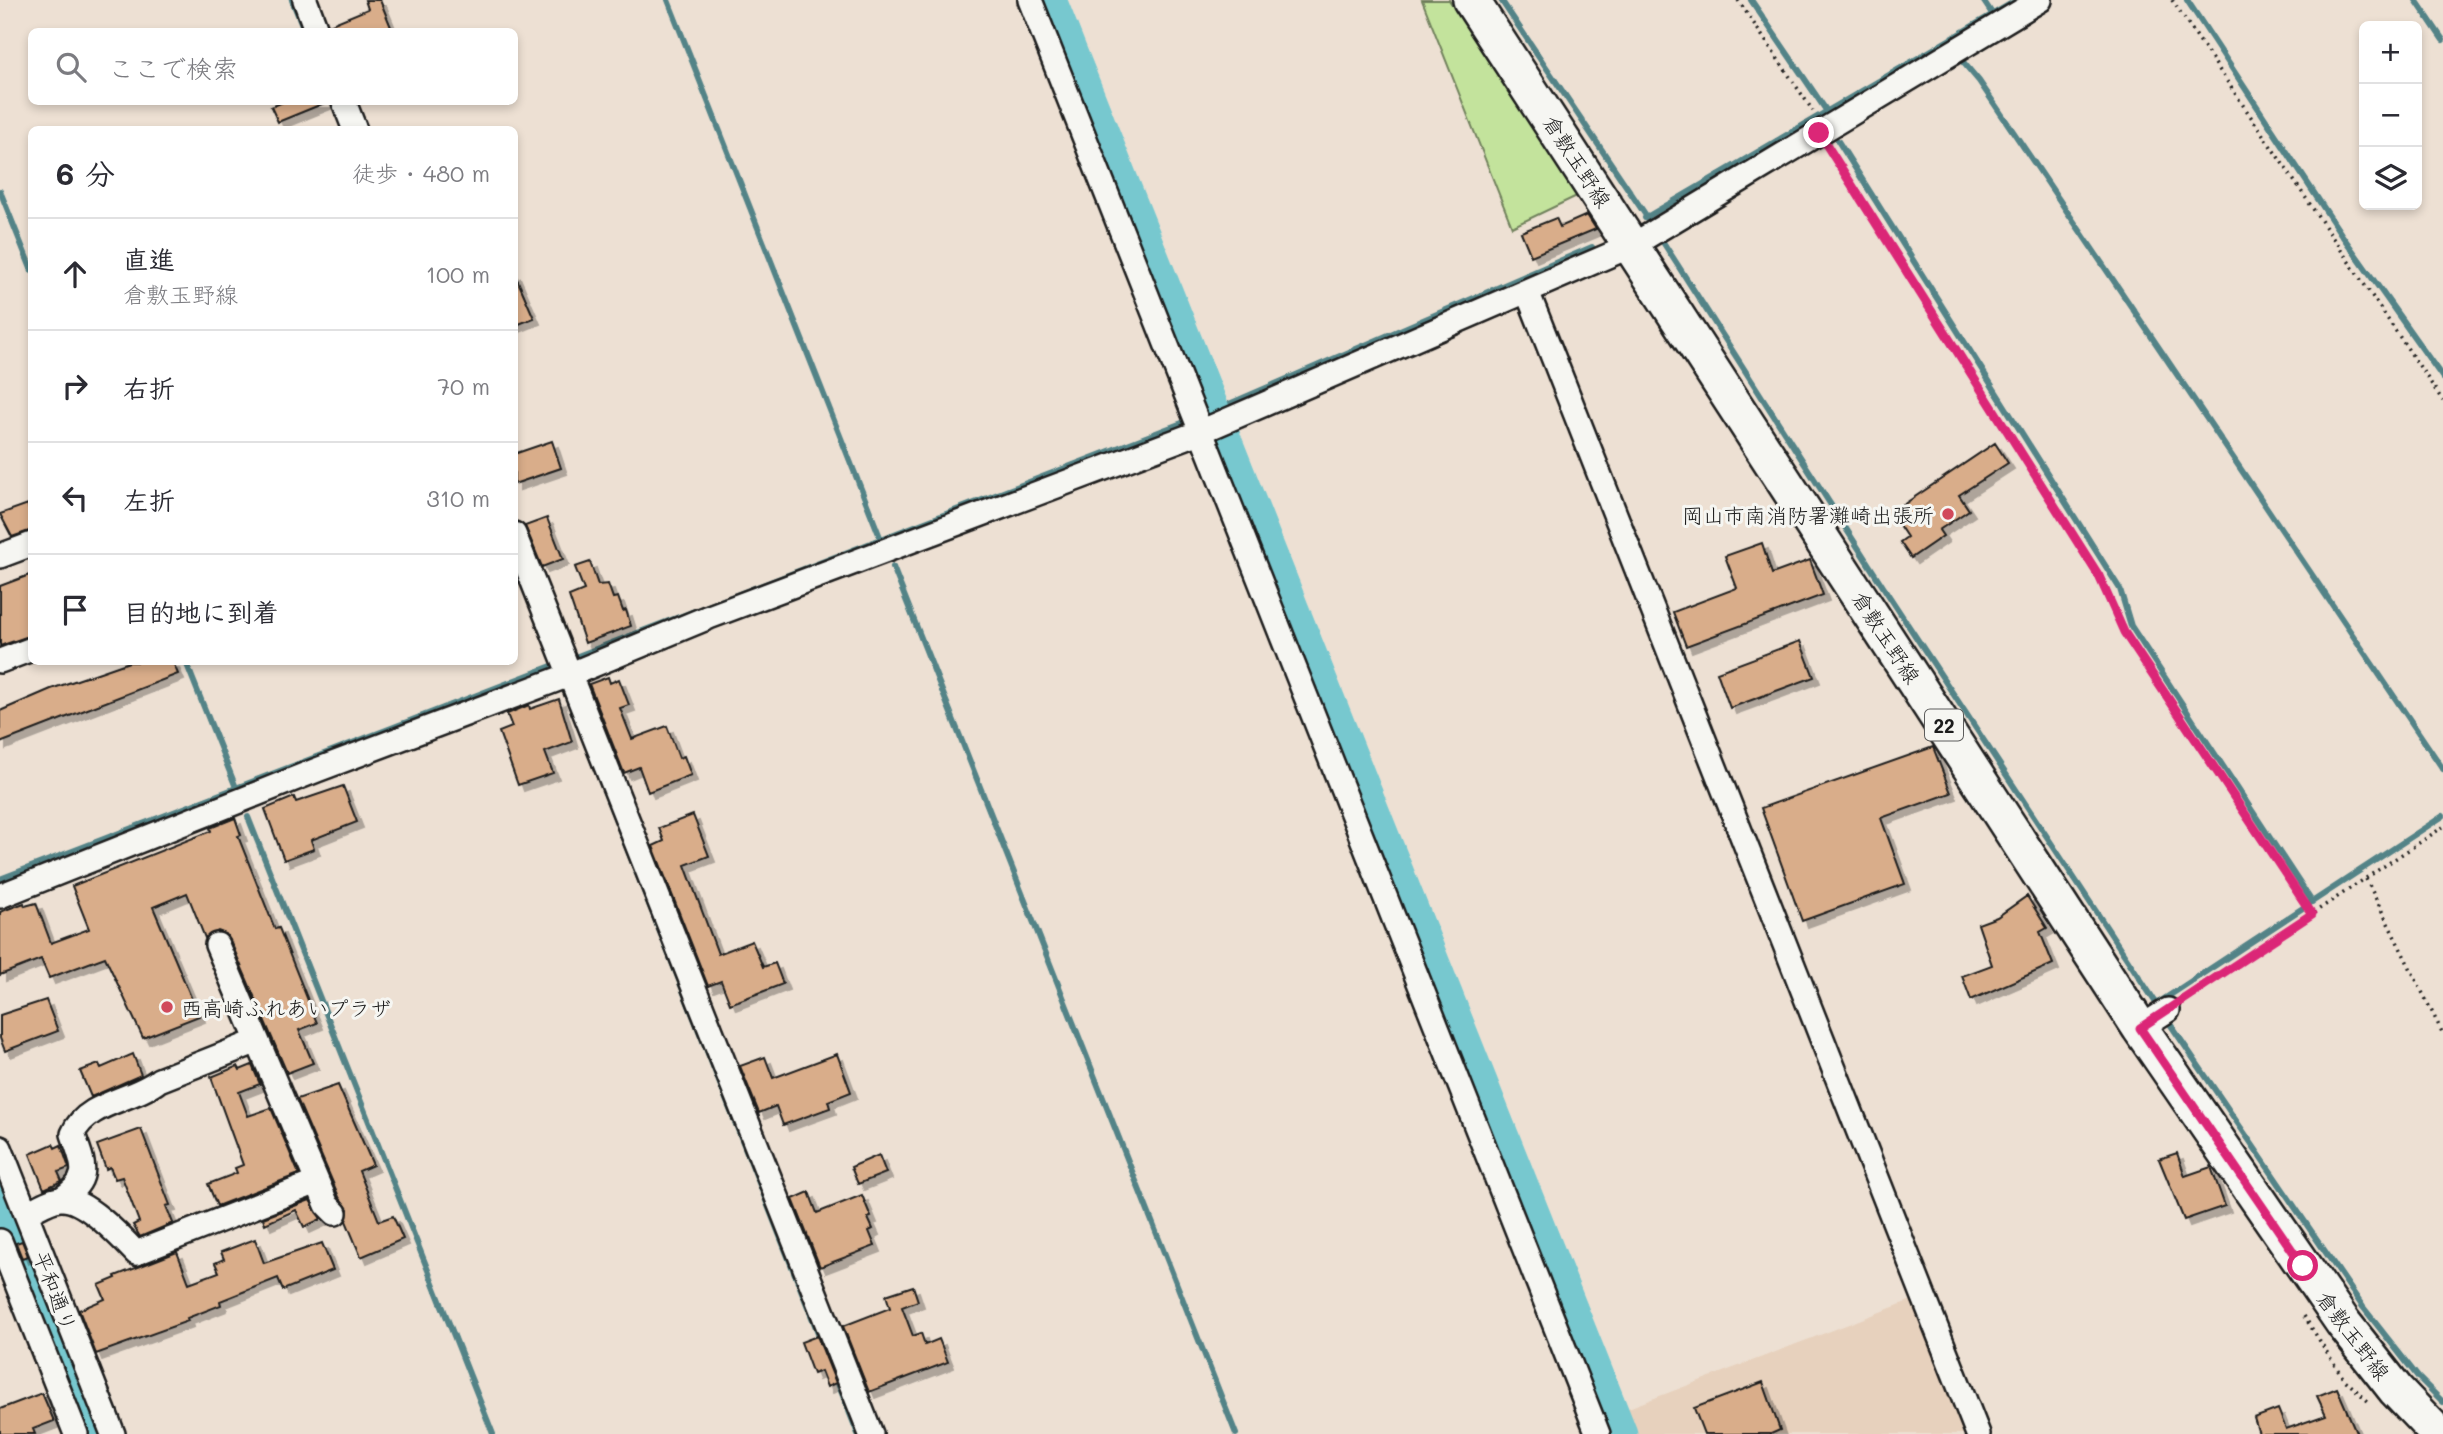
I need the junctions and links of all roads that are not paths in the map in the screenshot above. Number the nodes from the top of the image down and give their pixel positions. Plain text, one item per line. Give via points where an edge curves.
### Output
1 (305, 0) edge
2 (1030, 0) edge
3 (1471, 0) edge
4 (2040, 0) edge
5 (316, 28) edge
6 (345, 105) edge
7 (353, 126) edge
8 (1649, 236) junction
9 (1527, 291) junction
10 (1200, 424) junction
11 (518, 545) edge
12 (28, 546) edge
13 (0, 556) edge
14 (28, 650) edge
15 (0, 661) edge
16 (563, 671) junction
17 (0, 896) edge
18 (216, 945) dead end
19 (256, 1042) junction
20 (0, 1148) edge
21 (317, 1182) junction
22 (61, 1199) junction
23 (26, 1213) junction
24 (335, 1213) dead end
25 (0, 1241) edge
26 (2426, 1431) edge
27 (76, 1434) edge
28 (113, 1434) edge
29 (871, 1434) edge
30 (1598, 1434) edge
31 (1978, 1434) edge

1 - 5 street
2 - 10 street
3 - 8 main road, 倉敷玉野線 / 22
4 - 8 street via 1817,124
6 - 7 street
8 - 9 street
8 - 26 main road, 倉敷玉野線 / 22 via 2155,1018 2344,1324
9 - 10 street via 1231,418
9 - 31 street
10 - 16 street
10 - 30 street
11 - 16 street
12 - 13 street
14 - 15 street
16 - 17 street
16 - 29 street
18 - 19 street
19 - 21 street
19 - 22 street via 159,1080 85,1119 73,1134 83,1175 79,1185
20 - 23 street, 平和通り
21 - 22 street via 136,1253 109,1224
21 - 24 street
22 - 23 street
23 - 28 street, 平和通り
25 - 27 street

